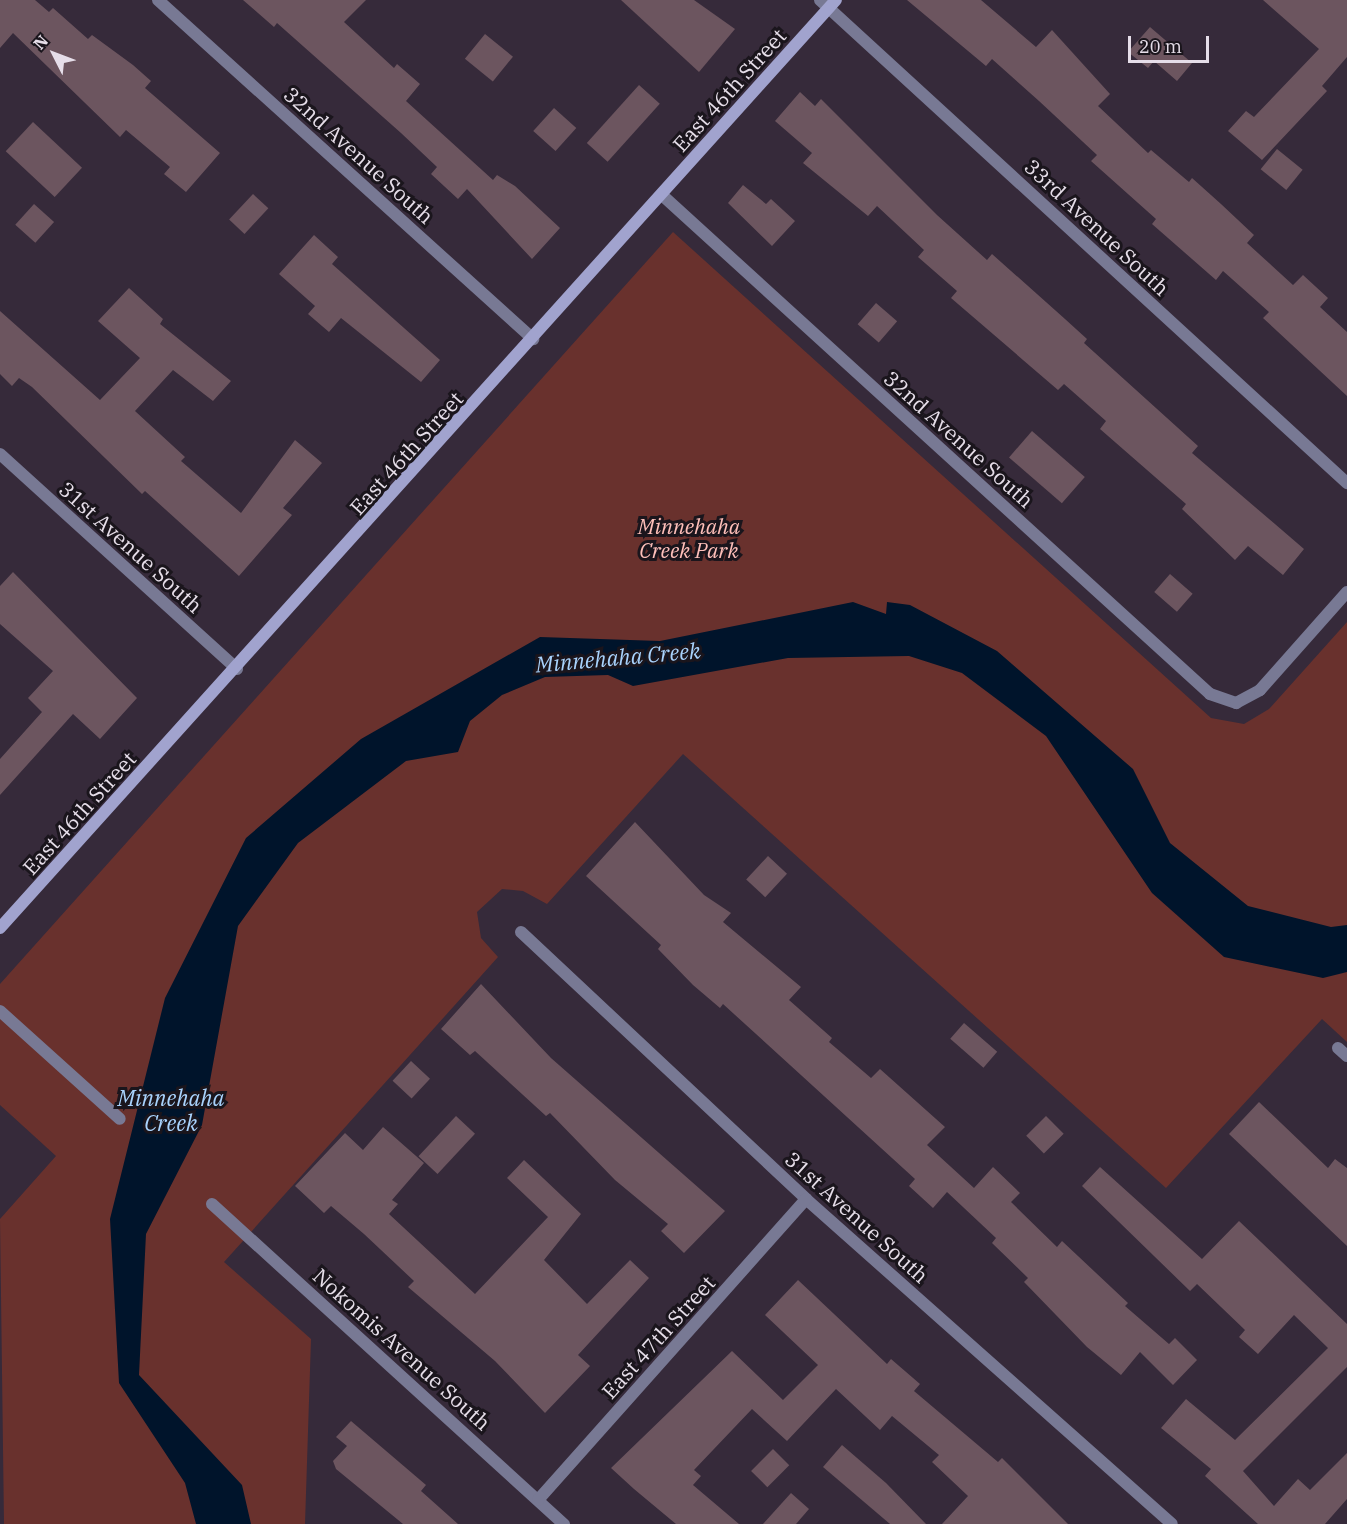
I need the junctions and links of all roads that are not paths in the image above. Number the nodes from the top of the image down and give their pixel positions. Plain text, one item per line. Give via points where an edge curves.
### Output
1 (158, 0) edge
2 (828, 3) edge
3 (662, 195) junction
4 (533, 339) junction
5 (0, 454) edge
6 (1347, 483) edge
7 (1347, 592) edge
8 (237, 669) junction
9 (0, 928) edge
10 (521, 932) dead end
11 (0, 1011) edge
12 (120, 1119) dead end
13 (806, 1199) junction
14 (212, 1204) dead end
15 (538, 1500) junction
16 (564, 1524) edge
17 (1172, 1524) edge

1 - 4 street, 32nd Avenue South
2 - 3 street, East 46th Street
2 - 6 street, 33rd Avenue South
3 - 4 street, East 46th Street
3 - 7 street, 32nd Avenue South via 1210,694 1236,703 1260,690
4 - 8 street, East 46th Street
5 - 8 street, 31st Avenue South
8 - 9 street, East 46th Street
10 - 13 street, 31st Avenue South
11 - 12 street
13 - 15 street, East 47th Street
13 - 17 street, 31st Avenue South
14 - 15 street, Nokomis Avenue South
15 - 16 street, Nokomis Avenue South

